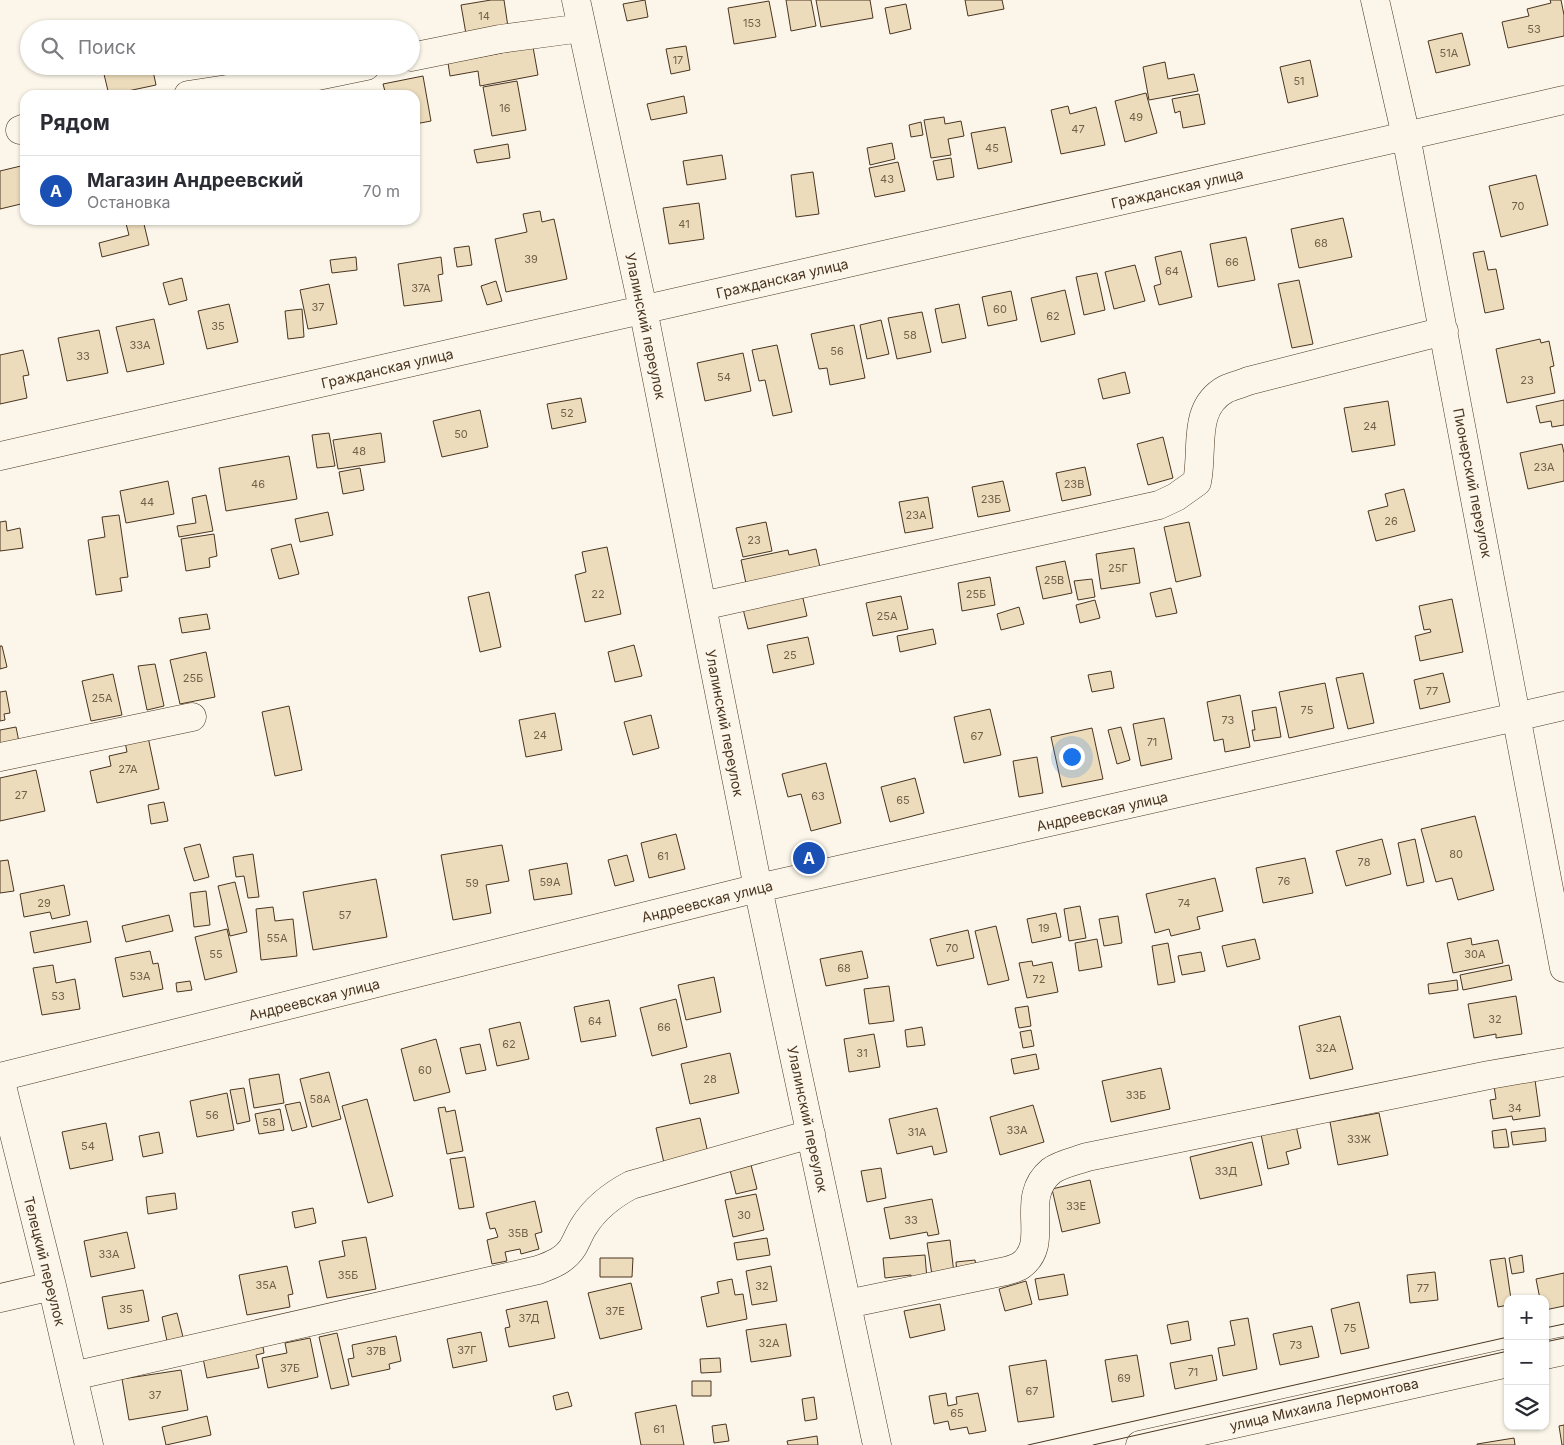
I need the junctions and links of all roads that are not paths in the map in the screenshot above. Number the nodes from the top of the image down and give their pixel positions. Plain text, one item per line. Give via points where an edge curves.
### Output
1 (579, 0) edge
2 (1375, 0) edge
3 (582, 28) junction
4 (420, 55) edge
5 (322, 75) edge
6 (220, 90) edge
7 (1564, 100) edge
8 (1406, 136) junction
9 (644, 309) junction
10 (1444, 331) junction
11 (0, 456) edge
12 (702, 606) junction
13 (1564, 706) edge
14 (1517, 716) junction
15 (192, 717) dead end
16 (0, 757) edge
17 (758, 888) junction
18 (1564, 968) edge
19 (1564, 1062) edge
20 (0, 1077) edge
21 (811, 1134) junction
22 (52, 1286) junction
23 (0, 1298) edge
24 (847, 1304) junction
25 (1564, 1351) edge
26 (1549, 1354) edge
27 (1504, 1364) edge
28 (72, 1376) junction
29 (89, 1445) edge
30 (877, 1445) edge
31 (1140, 1445) edge

1 - 3 street, Улалинский переулок
2 - 8 street, Пионерский переулок
3 - 4 street via 500,39
3 - 9 street, Улалинский переулок
5 - 6 street via 269,86
7 - 8 street, Гражданская улица
8 - 9 street, Гражданская улица
8 - 10 street, Пионерский переулок
9 - 11 street, Гражданская улица
9 - 12 street, Улалинский переулок
10 - 12 street via 1248,381 1226,390 1209,403 1204,418 1197,482 1159,505
10 - 14 street, Пионерский переулок
12 - 17 street, Улалинский переулок
13 - 14 street, Андреевская улица
14 - 17 street, Андреевская улица
14 - 18 street, Пионерский переулок
15 - 16 street
17 - 20 street, Андреевская улица
17 - 21 street, Улалинский переулок
19 - 24 street via 1087,1157 1052,1170 1041,1182 1036,1194 1036,1242 1032,1254 1020,1266
20 - 22 street, Телецкий переулок
21 - 24 street, Улалинский переулок
21 - 28 street via 631,1185 598,1208 568,1254 538,1270
22 - 23 street
22 - 28 street, Телецкий переулок
24 - 30 street, Улалинский переулок
25 - 26 street
27 - 31 street, улица Михаила Лермонтова
28 - 29 street, Телецкий переулок

